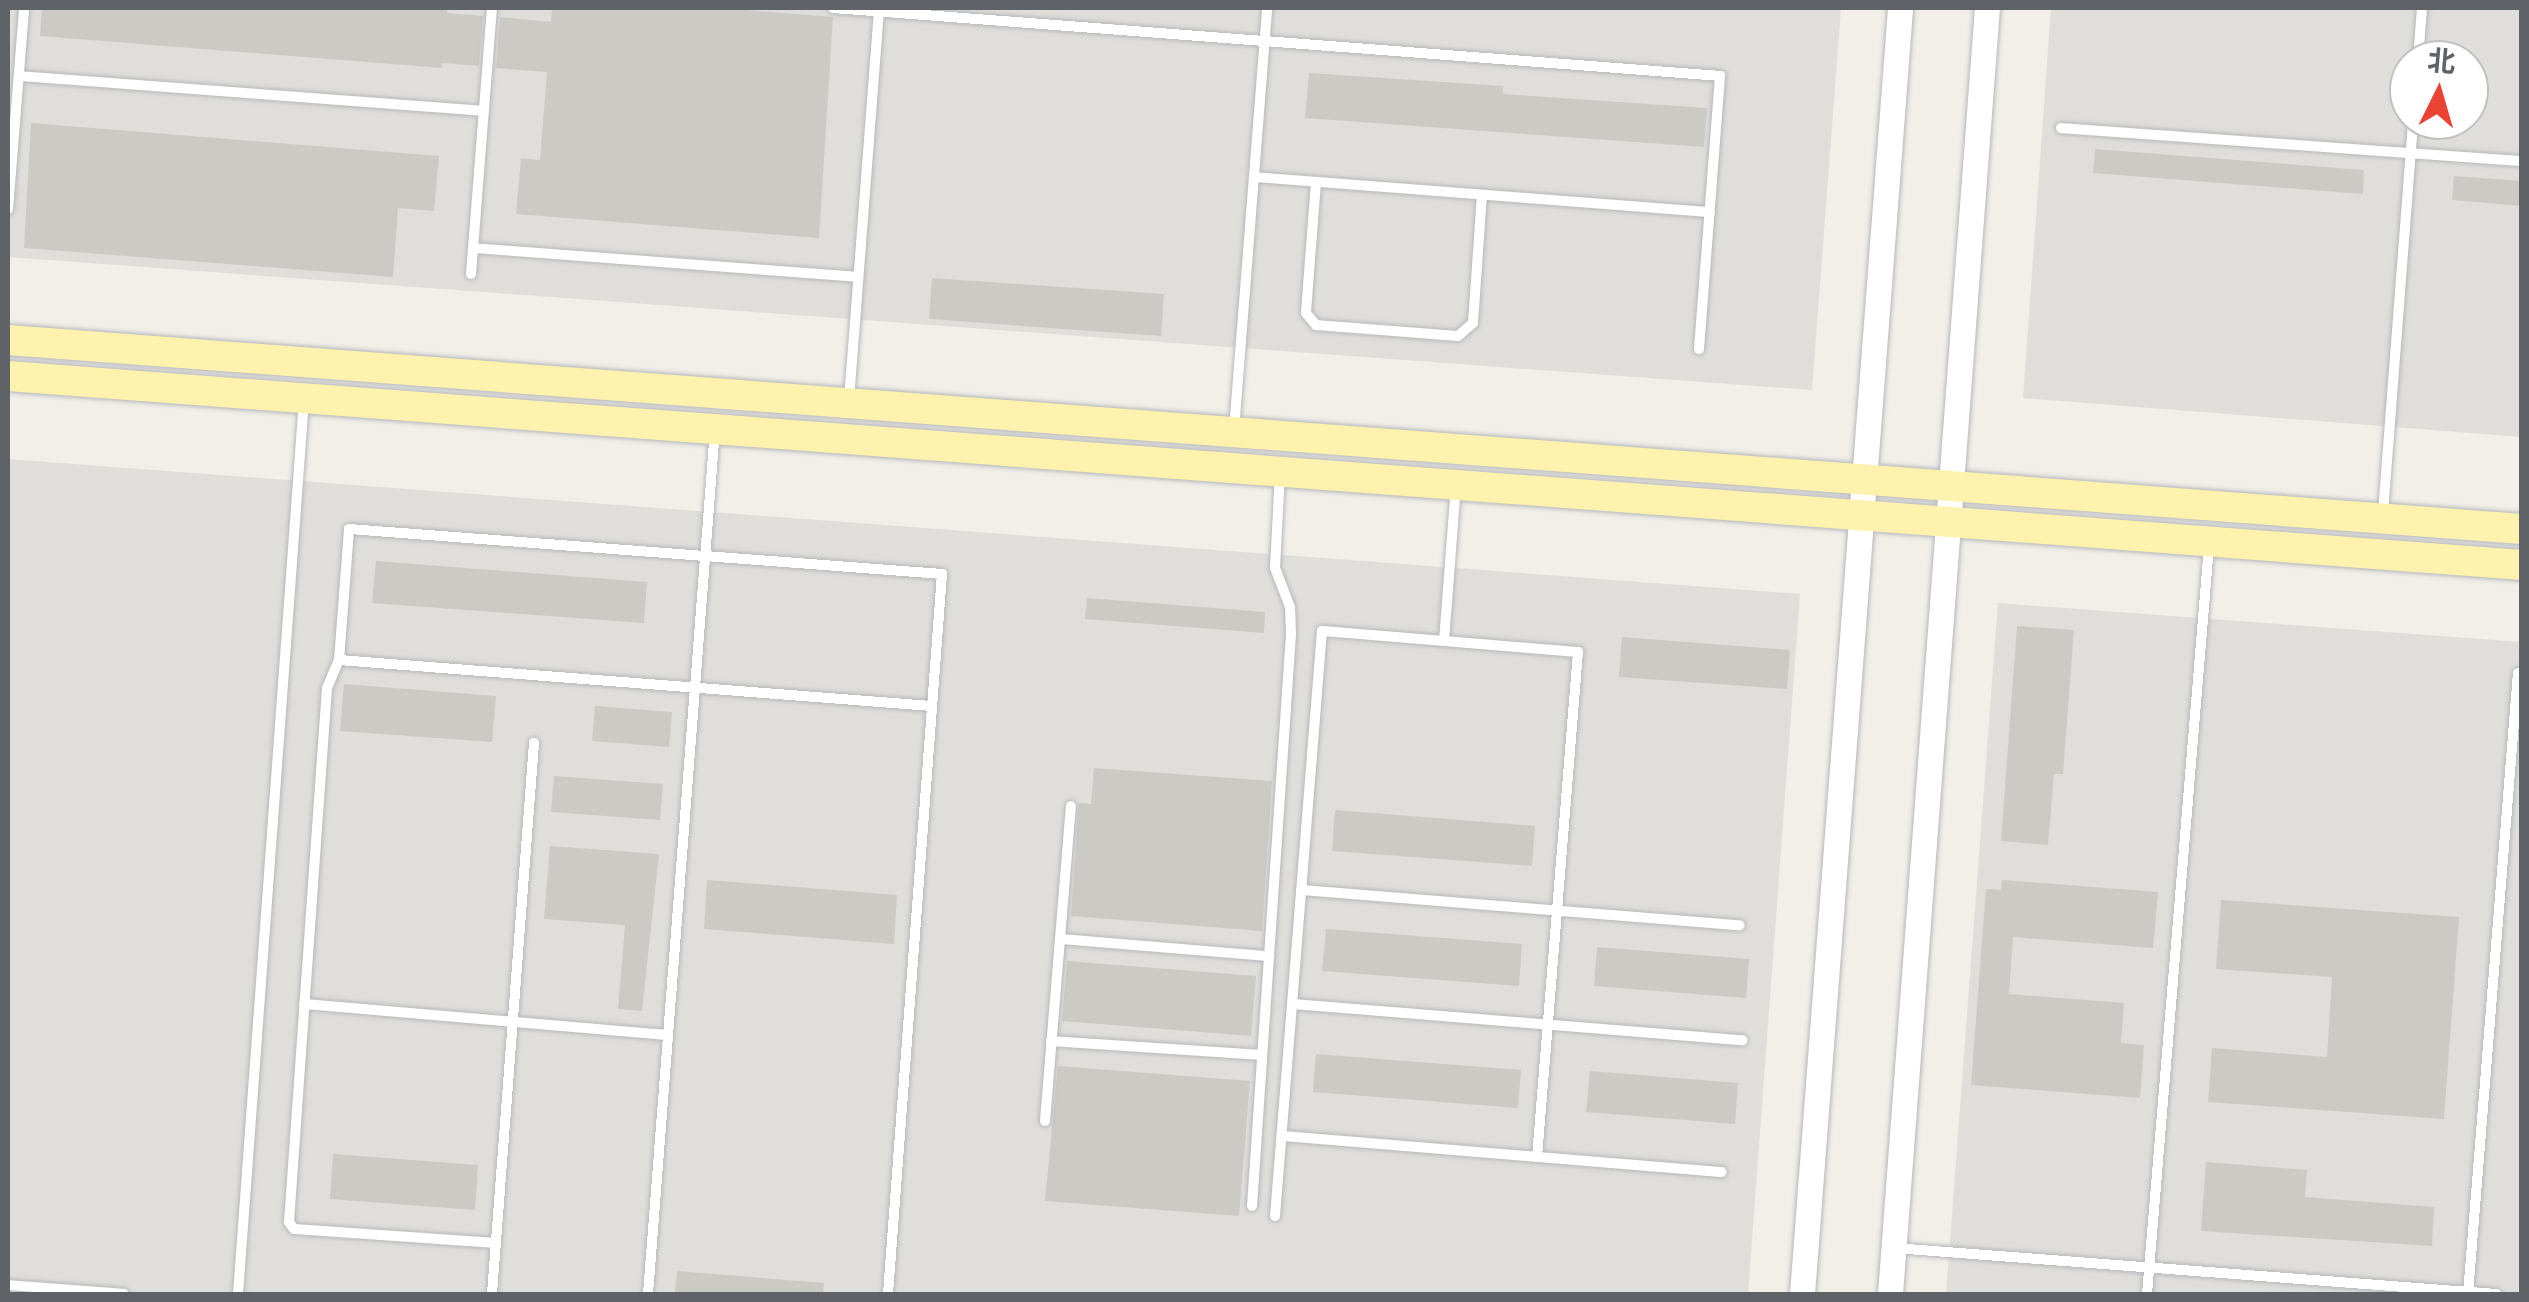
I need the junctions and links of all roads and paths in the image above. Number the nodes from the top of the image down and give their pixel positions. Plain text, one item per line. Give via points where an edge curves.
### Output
1 (24, 8) edge
2 (492, 8) edge
3 (833, 8) edge
4 (1267, 8) edge
5 (1900, 8) edge
6 (1987, 8) edge
7 (2422, 8) edge
8 (879, 9) edge
9 (1264, 40) junction
10 (2420, 40) edge
11 (19, 76) junction
12 (484, 111) junction
13 (2060, 128) dead end
14 (2412, 140) edge
15 (2411, 153) junction
16 (2522, 161) edge
17 (1254, 177) junction
18 (1316, 182) junction
19 (1482, 194) junction
20 (8, 209) edge
21 (1710, 212) junction
22 (473, 248) junction
23 (471, 274) dead end
24 (858, 278) junction
25 (8, 340) edge
26 (1699, 349) dead end
27 (8, 376) edge
28 (304, 399) junction
29 (849, 403) junction
30 (714, 430) junction
31 (1234, 432) junction
32 (1280, 472) junction
33 (1864, 480) junction
34 (1456, 485) junction
35 (1951, 486) junction
36 (1861, 516) junction
37 (2382, 518) junction
38 (1948, 522) junction
39 (2522, 529) edge
40 (2210, 542) junction
41 (705, 556) junction
42 (2522, 565) edge
43 (1444, 641) junction
44 (339, 660) junction
45 (2518, 672) dead end
46 (694, 688) junction
47 (932, 706) junction
48 (534, 742) dead end
49 (1071, 806) dead end
50 (1301, 890) junction
51 (1557, 910) junction
52 (1740, 925) dead end
53 (1060, 939) junction
54 (1269, 956) junction
55 (304, 1004) junction
56 (1292, 1004) junction
57 (512, 1022) junction
58 (1548, 1025) junction
59 (668, 1035) junction
60 (1744, 1040) dead end
61 (1052, 1041) junction
62 (1262, 1054) junction
63 (1045, 1120) dead end
64 (1282, 1136) junction
65 (1537, 1157) junction
66 (1722, 1172) dead end
67 (1252, 1206) dead end
68 (1275, 1216) dead end
69 (496, 1243) junction
70 (1893, 1248) junction
71 (2150, 1268) junction
72 (8, 1285) edge
73 (2468, 1293) edge
74 (124, 1294) edge
75 (238, 1294) edge
76 (492, 1294) edge
77 (648, 1294) edge
78 (888, 1294) edge
79 (1802, 1294) edge
80 (1890, 1294) edge
81 (2147, 1294) edge
82 (2496, 1294) edge

1 - 11 lane
2 - 12 lane
3 - 8 lane
4 - 9 lane
5 - 33 street
6 - 35 street
7 - 10 lane
8 - 9 lane
8 - 24 lane
9 - 17 lane
9 - 21 lane via 1720,76
11 - 12 lane
11 - 20 lane
12 - 22 lane
13 - 15 lane
14 - 15 lane
15 - 16 lane
15 - 37 lane
17 - 18 lane
17 - 31 lane
18 - 19 lane
18 - 19 lane via 1306,313 1316,325 1458,336 1473,323
19 - 21 lane
21 - 26 lane
22 - 23 lane
22 - 24 lane
24 - 29 lane
25 - 29 main road
27 - 28 main road
28 - 30 main road
28 - 75 lane
29 - 31 main road
30 - 32 main road
30 - 41 lane
31 - 33 main road
32 - 34 main road
32 - 54 lane via 1275,568 1290,606 1291,634
33 - 35 main road
33 - 36 street
34 - 36 main road
34 - 43 lane
35 - 37 main road
35 - 38 street
36 - 38 main road
36 - 79 street
37 - 39 main road
38 - 40 main road
38 - 70 street
40 - 42 main road
40 - 71 lane
41 - 44 lane via 349,529
41 - 46 lane
41 - 47 lane via 942,574
43 - 50 lane via 1322,631
43 - 51 lane via 1578,652
44 - 46 lane
44 - 55 lane via 327,688
45 - 73 lane
46 - 47 lane
46 - 59 lane
47 - 78 lane
48 - 57 lane
49 - 53 lane
50 - 51 lane
50 - 56 lane
51 - 52 lane
51 - 58 lane
53 - 54 lane
53 - 61 lane
54 - 62 lane
55 - 57 lane
55 - 69 lane via 289,1222 294,1229
56 - 58 lane
56 - 64 lane
57 - 59 lane
57 - 69 lane
58 - 60 lane
58 - 65 lane
59 - 77 lane
61 - 62 lane
61 - 63 lane
62 - 67 lane
64 - 65 lane
64 - 68 lane
65 - 66 lane
69 - 76 lane
70 - 71 lane
70 - 80 street
71 - 73 lane
71 - 81 lane
72 - 74 lane
73 - 82 lane

